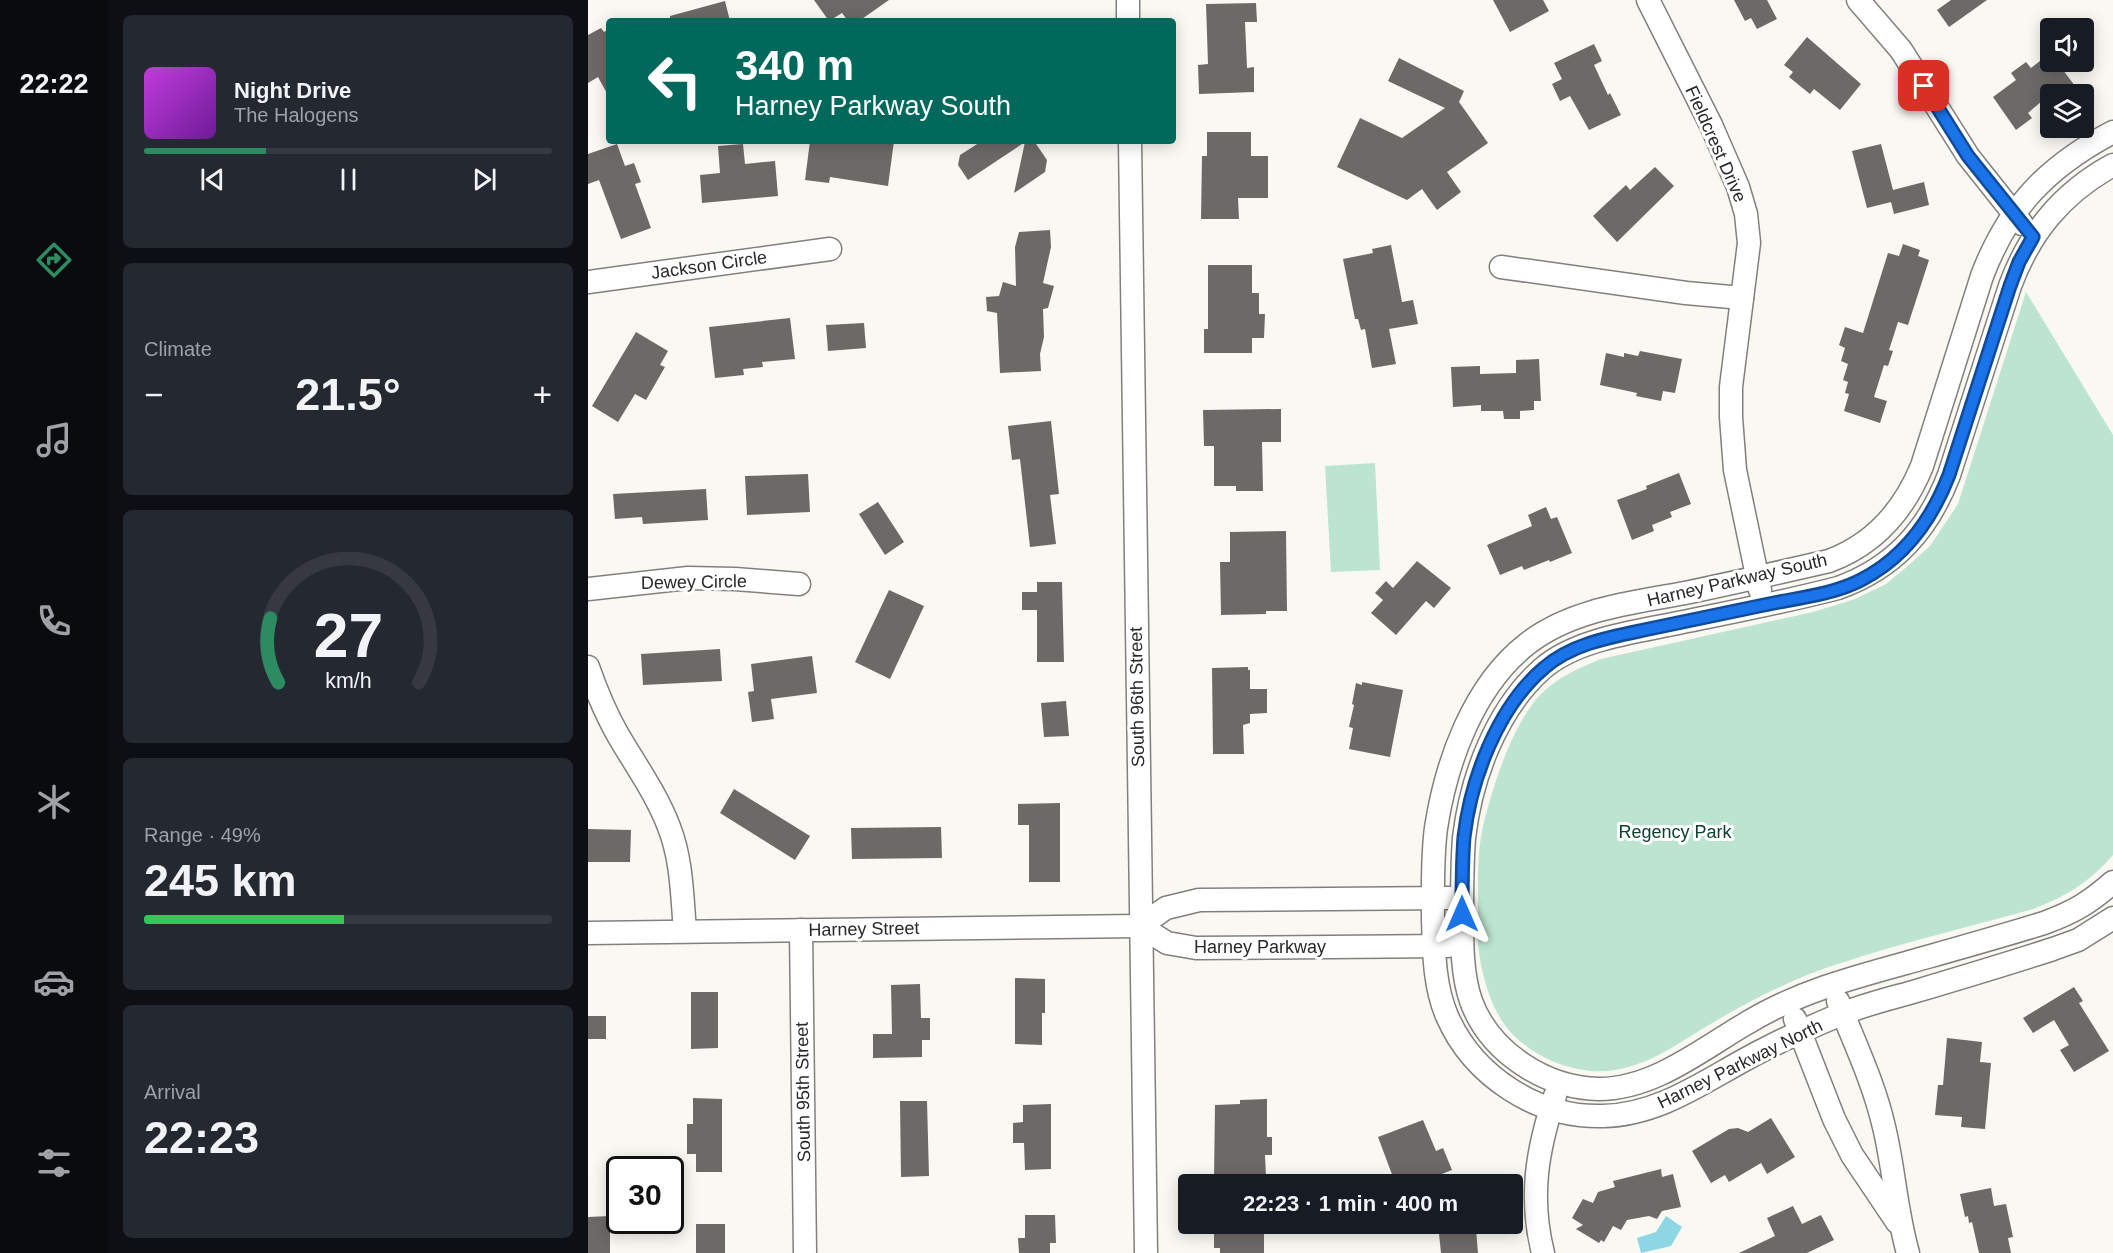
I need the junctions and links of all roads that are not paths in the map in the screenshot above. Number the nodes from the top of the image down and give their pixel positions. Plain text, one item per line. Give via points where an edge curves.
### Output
1 (1128, 0) edge
2 (1648, 0) edge
3 (1858, 0) edge
4 (1128, 18) edge
5 (2113, 132) edge
6 (1130, 144) edge
7 (2113, 165) edge
8 (2014, 214) junction
9 (2033, 237) junction
10 (830, 249) dead end
11 (1501, 267) dead end
12 (588, 282) edge
13 (1742, 298) junction
14 (1758, 577) junction
15 (800, 584) dead end
16 (588, 589) edge
17 (1764, 605) junction
18 (588, 667) edge
19 (2113, 882) edge
20 (1433, 898) junction
21 (1462, 898) junction
22 (2090, 902) junction
23 (1140, 926) junction
24 (2110, 927) edge
25 (801, 930) junction
26 (685, 931) junction
27 (588, 933) edge
28 (1434, 946) junction
29 (1462, 946) junction
30 (1831, 984) junction
31 (1788, 1001) junction
32 (1843, 1013) junction
33 (1800, 1032) junction
34 (1559, 1083) junction
35 (1550, 1110) junction
36 (1900, 1225) junction
37 (805, 1253) edge
38 (1146, 1253) edge
39 (1543, 1253) edge
40 (1908, 1253) edge

1 - 4 street
2 - 13 street, Fieldcrest Drive via 1738,187 1749,243
3 - 8 street via 1901,50 1968,156
5 - 8 street, Harney Parkway South via 2063,165
6 - 23 street, South 96th Street
7 - 9 street, Harney Parkway South via 2058,207
8 - 9 street
8 - 14 street, Harney Parkway South via 1989,259 1922,466 1904,503 1878,532 1847,554
9 - 17 street, Harney Parkway South via 2010,286 1949,475 1928,520 1897,554 1860,580
10 - 12 street, Jackson Circle
11 - 13 street
13 - 14 street, Fieldcrest Drive via 1731,417 1735,470
14 - 17 street, Fieldcrest Drive
14 - 20 street, Harney Parkway South via 1605,609 1557,625 1526,645 1479,700 1447,777 1436,832
15 - 16 street, Dewey Circle via 688,578
17 - 21 street, Harney Parkway South via 1613,637 1569,651 1544,667 1504,715 1475,785 1465,835
18 - 26 street via 617,734 656,795 670,829 681,874
19 - 22 street, Harney Parkway North
20 - 21 street
20 - 23 street via 1199,900 1166,908
20 - 28 street, Harney Parkway North
21 - 29 street, Harney Parkway South
22 - 24 street, Harney Parkway North
22 - 30 street, Harney Parkway North via 2044,923
23 - 25 street, Harney Street
23 - 28 street, Harney Parkway via 1167,943 1196,948
23 - 38 street, South 96th Street
24 - 32 street, Harney Parkway North via 2053,949
25 - 26 street, Harney Street
25 - 37 street, South 95th Street
26 - 27 street, Harney Street
28 - 29 street, Harney Parkway
28 - 35 street, Harney Parkway North via 1438,985 1459,1040 1502,1084
29 - 34 street, Harney Parkway North via 1466,981 1482,1025 1519,1062
30 - 31 street, Harney Parkway North
30 - 32 street
31 - 33 street
31 - 34 street, Harney Parkway North via 1644,1081 1601,1089
32 - 33 street, Harney Parkway North
32 - 36 street via 1884,1126
33 - 35 street, Harney Parkway North via 1653,1107 1601,1116
33 - 36 street via 1852,1155
34 - 35 street
35 - 39 street via 1534,1194
36 - 40 street

